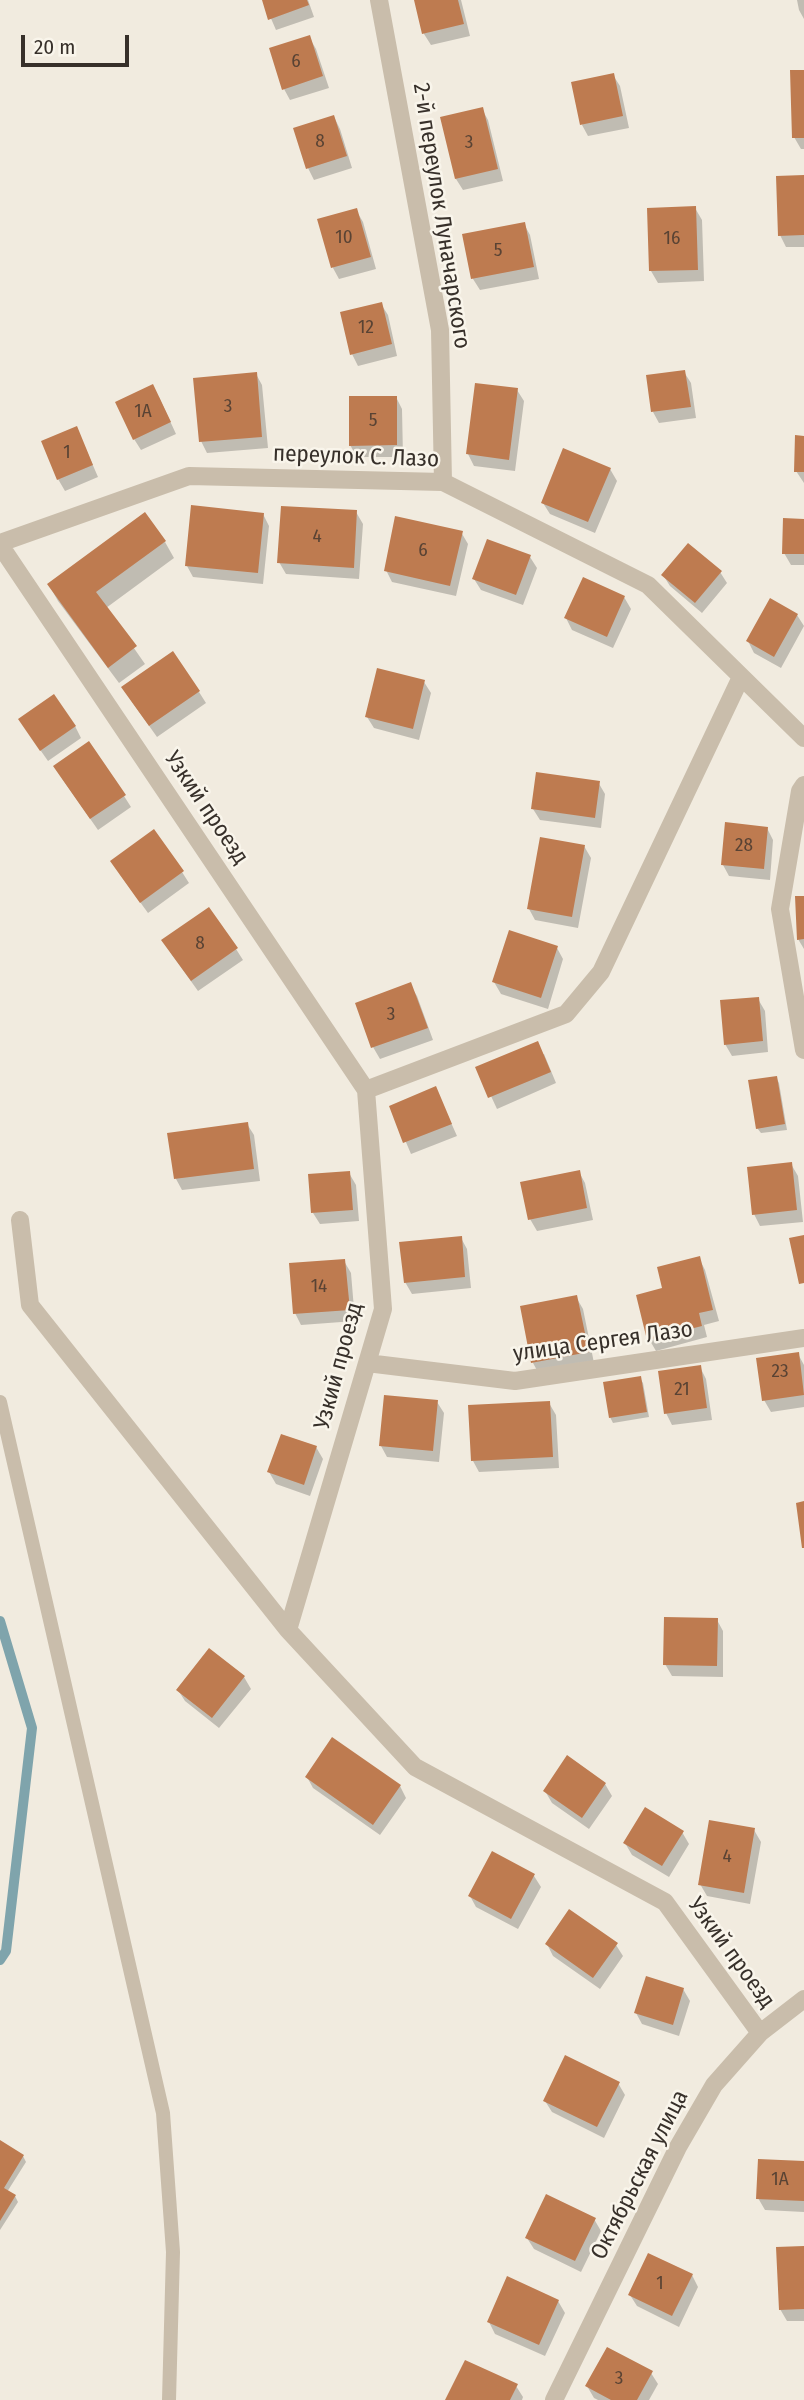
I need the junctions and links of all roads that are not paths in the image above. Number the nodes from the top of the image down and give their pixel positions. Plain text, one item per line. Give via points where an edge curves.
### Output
1 (379, 0) edge
2 (443, 482) junction
3 (0, 544) edge
4 (741, 677) junction
5 (804, 737) edge
6 (804, 785) edge
7 (804, 1050) edge
8 (366, 1090) junction
9 (20, 1220) dead end
10 (804, 1338) edge
11 (367, 1363) junction
12 (0, 1402) edge
13 (289, 1630) junction
14 (804, 1998) edge
15 (760, 2033) junction
16 (169, 2400) edge
17 (554, 2400) edge

1 - 2 street, 2-й переулок Луначарского via 440,330
2 - 3 street, переулок С. Лазо via 189,476
2 - 4 street, переулок С. Лазо via 648,585
3 - 8 street, Узкий проезд
4 - 5 street, переулок С. Лазо
4 - 8 street via 601,972 566,1014
6 - 7 street via 780,909
8 - 11 street, Узкий проезд via 383,1309
9 - 13 street via 30,1305
10 - 11 street, улица Сергея Лазо via 515,1381
11 - 13 street, Узкий проезд
12 - 16 lane via 163,2113 173,2252
13 - 15 street, Узкий проезд via 415,1767 665,1902
14 - 15 street, Октябрьская улица
15 - 17 street, Октябрьская улица via 714,2085 678,2147

